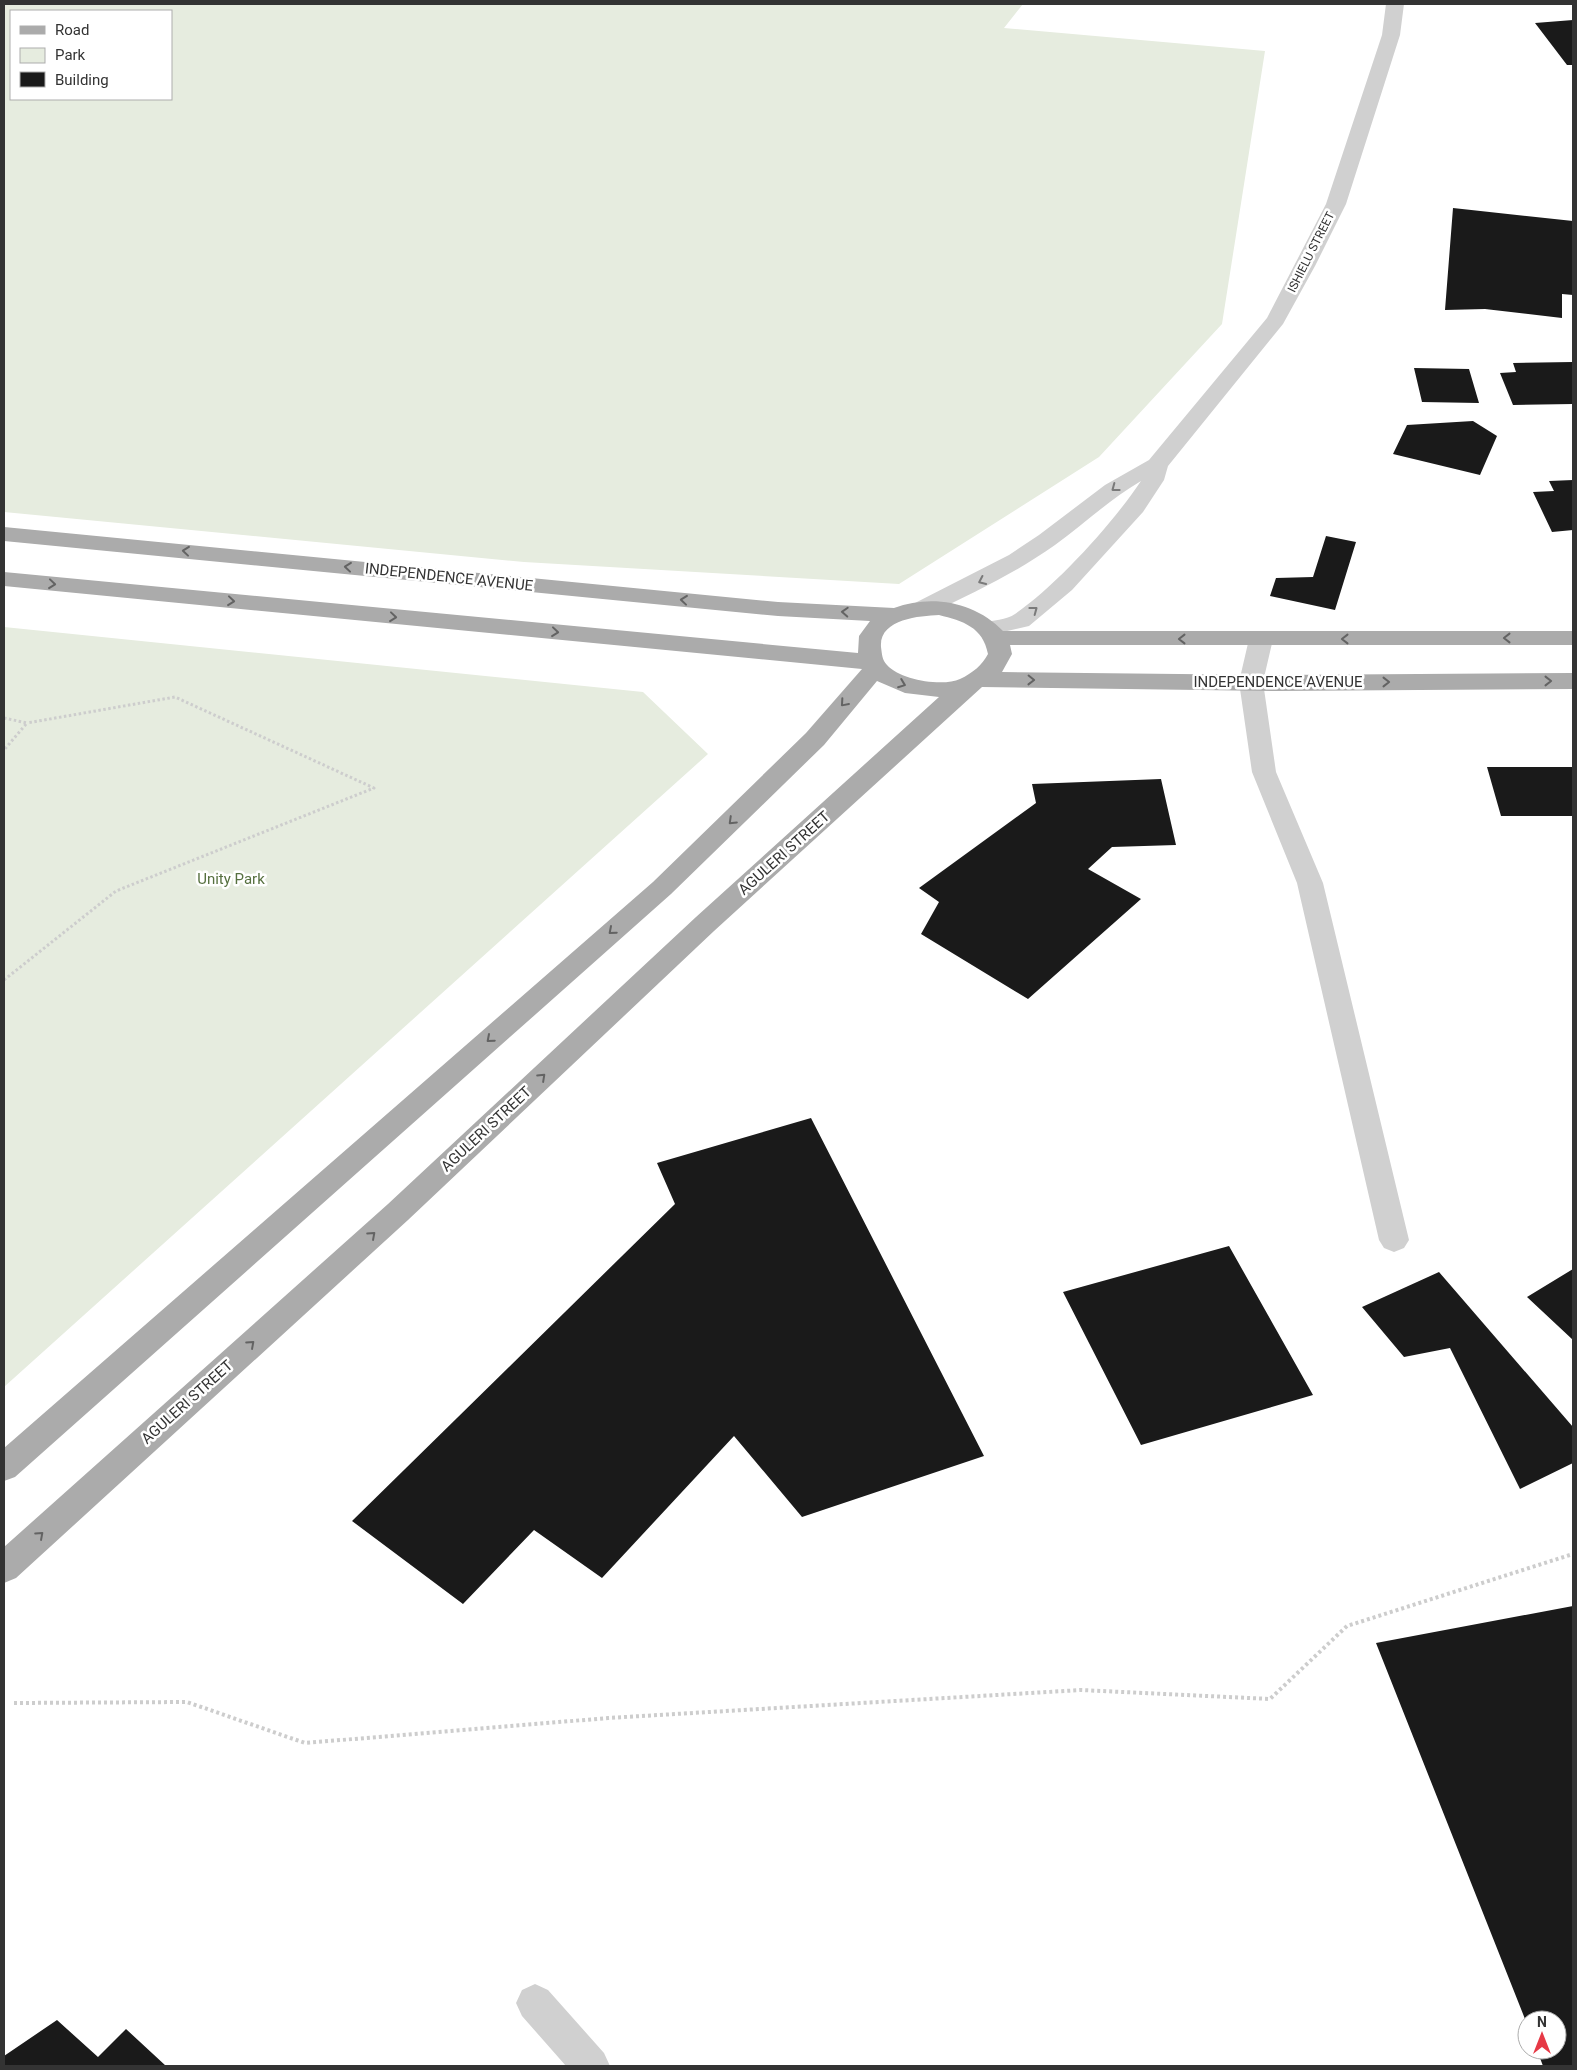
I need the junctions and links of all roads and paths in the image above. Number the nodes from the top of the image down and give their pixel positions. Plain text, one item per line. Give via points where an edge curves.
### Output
1 (1395, 4) edge
2 (1157, 465) junction
3 (4, 534) edge
4 (4, 579) edge
5 (923, 608) junction
6 (894, 615) junction
7 (994, 633) junction
8 (1573, 638) edge
9 (1261, 639) junction
10 (875, 665) junction
11 (1573, 681) edge
12 (1251, 682) junction
13 (974, 683) junction
14 (4, 718) edge
15 (27, 723) junction
16 (4, 750) edge
17 (4, 980) edge
18 (1394, 1240) dead end
19 (4, 1467) edge
20 (1573, 1554) edge
21 (4, 1568) edge
22 (14, 1703) dead end
23 (535, 2003) dead end
24 (591, 2066) edge

1 - 2 street, ISHIELU STREET via 1391,35 1336,204 1305,266 1276,320
2 -> 5 street via 1124,482 994,575
7 -> 2 street via 1021,621 1064,585 1135,507 1153,480
6 -> 3 main road, INDEPENDENCE AVENUE via 778,609
4 -> 10 main road, INDEPENDENCE AVENUE
5 - 6 main road, INDEPENDENCE AVENUE
5 - 7 main road, INDEPENDENCE AVENUE via 961,612 978,619
6 - 10 main road, INDEPENDENCE AVENUE via 876,627 870,636 869,653
9 -> 7 main road
7 - 13 main road via 1000,649 998,660 992,670
8 -> 9 main road
9 - 12 street
10 -> 13 main road, INDEPENDENCE AVENUE via 893,680 916,689 942,691
10 -> 19 main road via 815,739 662,888
12 -> 11 main road, INDEPENDENCE AVENUE
13 -> 12 main road, INDEPENDENCE AVENUE
12 - 18 street via 1264,772 1310,883
21 -> 13 main road, AGULERI STREET via 398,1212 706,924
14 - 15 path
15 - 16 path
15 - 17 path via 175,697 374,788 116,891
20 - 22 path via 1347,1626 1270,1699 1080,1690 608,1718 305,1743 187,1702
23 - 24 street

